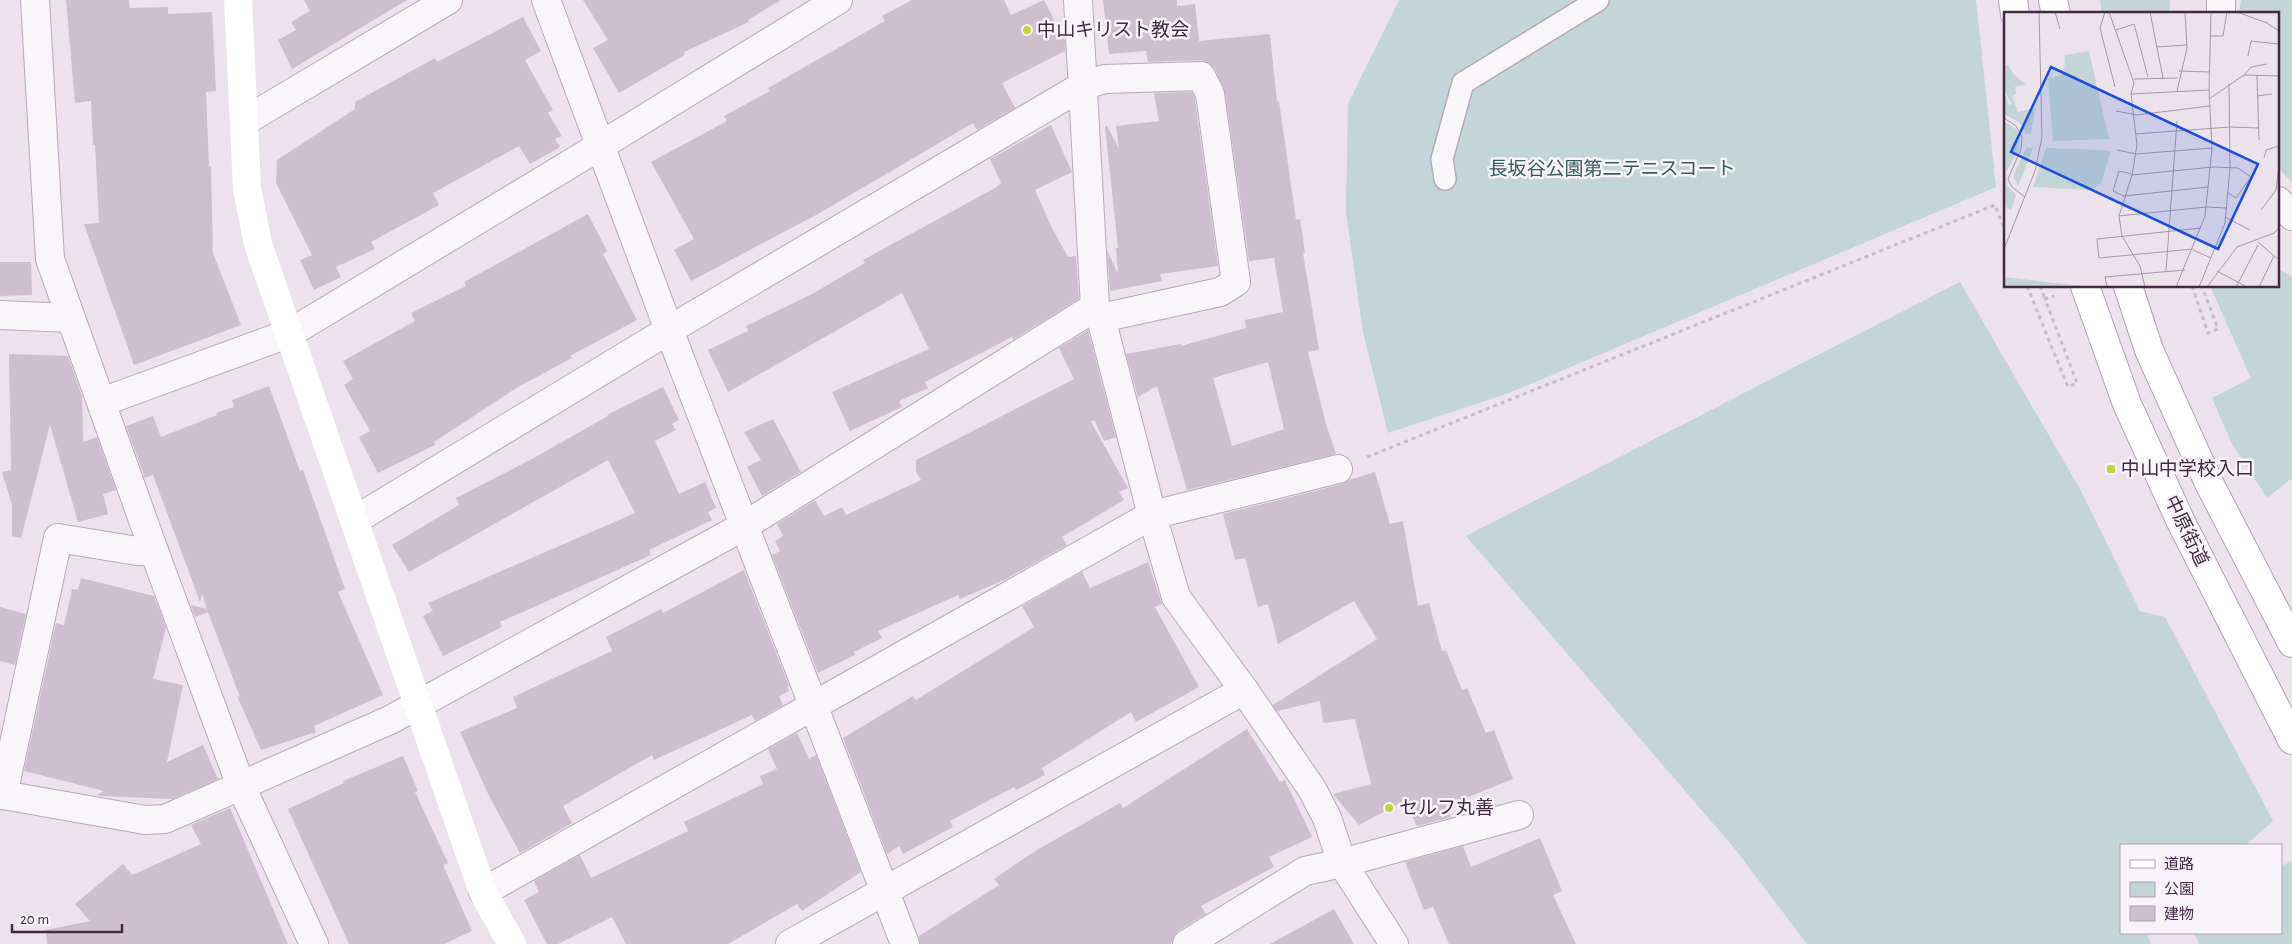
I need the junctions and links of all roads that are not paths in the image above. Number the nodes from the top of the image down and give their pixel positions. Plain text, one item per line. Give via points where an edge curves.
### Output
1 (35, 0) edge
2 (238, 0) edge
3 (448, 0) edge
4 (546, 0) edge
5 (838, 0) edge
6 (1078, 0) edge
7 (1598, 0) edge
8 (1084, 85) junction
9 (245, 121) junction
10 (600, 146) junction
11 (1445, 179) dead end
12 (2280, 203) edge
13 (2292, 216) edge
14 (2129, 288) edge
15 (2074, 290) edge
16 (1098, 312) junction
17 (0, 315) edge
18 (70, 318) junction
19 (669, 330) junction
20 (290, 333) junction
21 (102, 402) junction
22 (1338, 469) road end
23 (1152, 515) junction
24 (355, 520) junction
25 (744, 526) junction
26 (154, 551) junction
27 (2292, 643) edge
28 (1244, 690) junction
29 (418, 704) junction
30 (813, 706) junction
31 (2292, 740) edge
32 (241, 786) junction
33 (1519, 815) dead end
34 (1342, 863) junction
35 (885, 890) junction
36 (483, 892) junction
37 (314, 944) edge
38 (512, 944) edge
39 (790, 944) edge
40 (905, 944) edge
41 (1187, 944) edge
42 (1394, 944) edge

1 - 18 street via 50,259
2 - 9 street
3 - 9 street
4 - 10 street
5 - 10 street
6 - 8 street
7 - 11 lane via 1463,83 1442,159
8 - 16 street
8 - 16 street via 1105,78 1201,76 1210,94 1236,282 1220,292
8 - 19 street
9 - 20 street via 247,188 258,244
10 - 19 street
10 - 20 street
12 - 13 street
14 - 27 street via 2149,350 2205,474
15 - 31 street, 中原街道 via 2181,522
16 - 23 street
16 - 25 street
17 - 18 street
18 - 21 street
19 - 24 street
19 - 25 street
20 - 21 street
20 - 24 street
21 - 26 street
22 - 23 street
23 - 28 street via 1176,597
23 - 30 street
24 - 29 street
25 - 29 street
25 - 30 street
26 - 32 street
26 - 32 street via 58,538 3,794 145,820 165,819
28 - 34 street via 1312,789
28 - 35 street
29 - 32 street via 390,720
29 - 36 street
30 - 35 street
30 - 36 street
32 - 37 street
33 - 34 street
34 - 41 street via 1305,870
34 - 42 street
35 - 39 street
35 - 40 street
36 - 38 street

